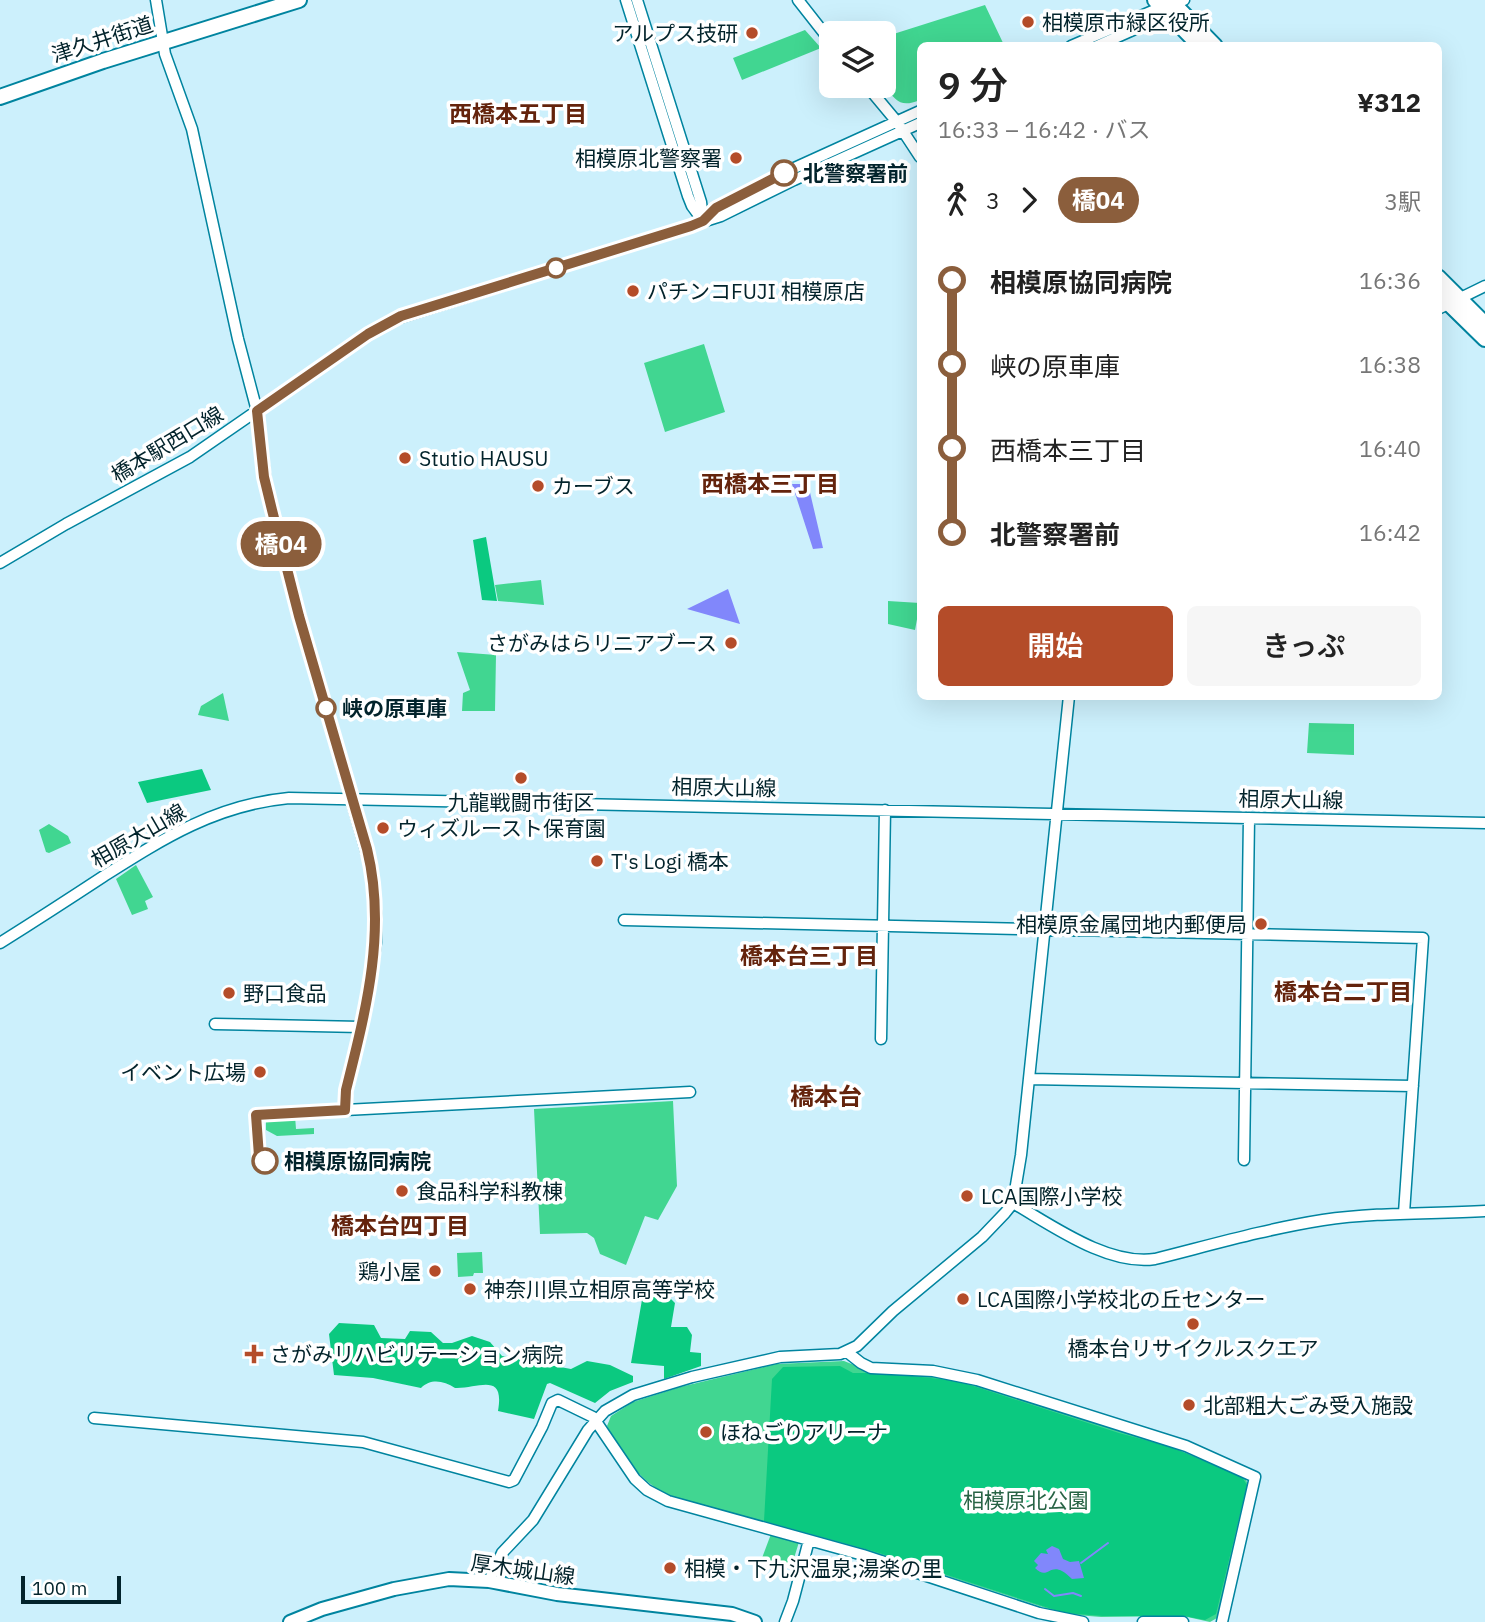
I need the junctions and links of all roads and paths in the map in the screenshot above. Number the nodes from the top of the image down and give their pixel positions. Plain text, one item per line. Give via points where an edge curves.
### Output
1 (156, 0) edge
2 (299, 0) edge
3 (626, 0) edge
4 (637, 0) edge
5 (798, 0) edge
6 (1169, 4) edge
7 (819, 27) edge
8 (163, 41) junction
9 (1080, 42) edge
10 (1104, 42) edge
11 (1197, 42) edge
12 (1211, 42) edge
13 (0, 97) edge
14 (877, 98) edge
15 (917, 113) edge
16 (917, 123) edge
17 (900, 126) junction
18 (917, 152) edge
19 (703, 221) junction
20 (1485, 285) edge
21 (1446, 301) edge
22 (1485, 324) edge
23 (1485, 339) edge
24 (257, 411) junction
25 (0, 564) edge
26 (1069, 700) edge
27 (353, 797) junction
28 (885, 810) junction
29 (1057, 813) junction
30 (1249, 818) junction
31 (1485, 823) edge
32 (624, 920) dead end
33 (882, 927) junction
34 (1044, 929) junction
35 (1248, 934) junction
36 (0, 943) edge
37 (215, 1024) dead end
38 (361, 1027) junction
39 (881, 1039) dead end
40 (1029, 1079) junction
41 (1245, 1084) junction
42 (1413, 1086) junction
43 (690, 1092) dead end
44 (1244, 1160) dead end
45 (1013, 1203) junction
46 (1485, 1211) edge
47 (1404, 1213) junction
48 (847, 1352) junction
49 (93, 1418) dead end
50 (596, 1420) junction
51 (809, 1541) junction
52 (489, 1581) junction
53 (290, 1622) edge
54 (755, 1622) edge
55 (785, 1622) edge
56 (1083, 1622) edge
57 (1143, 1622) edge
58 (1183, 1622) edge
59 (1222, 1622) edge

1 - 8 street
2 - 8 highway, 津久井街道
3 - 19 street via 688,196
4 - 19 street via 701,202
5 - 7 street
6 - 9 street
6 - 10 street
6 - 11 highway
6 - 12 highway
8 - 13 highway, 津久井街道
8 - 24 street via 192,129
14 - 17 street
15 - 17 street, 橋本駅西口線
16 - 17 street, 橋本駅西口線
17 - 18 street
17 - 19 street, 橋本駅西口線 via 758,186 716,208
19 - 24 street, 橋本駅西口線 via 401,316
20 - 21 street
21 - 22 highway
21 - 23 highway
24 - 25 street, 橋本駅西口線 via 190,457
24 - 27 street via 272,510
26 - 29 street
27 - 28 street, 相原大山線
27 - 36 street, 相原大山線 via 276,799 196,822
27 - 38 street via 371,869 376,914
28 - 29 street, 相原大山線
28 - 33 street
29 - 30 street, 相原大山線
29 - 34 street
30 - 31 street, 相原大山線
30 - 35 street
32 - 33 street
33 - 34 street
33 - 39 street
34 - 35 street
34 - 40 street
35 - 41 street
35 - 42 street via 1423,938
37 - 38 street
38 - 43 street via 345,1110
40 - 41 street
40 - 45 street
41 - 42 street
41 - 44 street
42 - 47 street
45 - 47 street via 1102,1252 1137,1261 1325,1220
45 - 48 street via 982,1237
46 - 47 street
48 - 50 street via 780,1357 681,1380 633,1395
48 - 59 street via 871,1368 952,1374 1002,1387 1186,1446 1255,1477
49 - 50 street via 363,1442 507,1482 514,1480 555,1400
50 - 51 street via 625,1467 654,1495
50 - 52 street via 533,1521 498,1561
51 - 55 street
51 - 56 street via 1039,1613
52 - 53 main road, 厚木城山線 via 419,1583
52 - 54 main road, 厚木城山線
57 - 58 street

